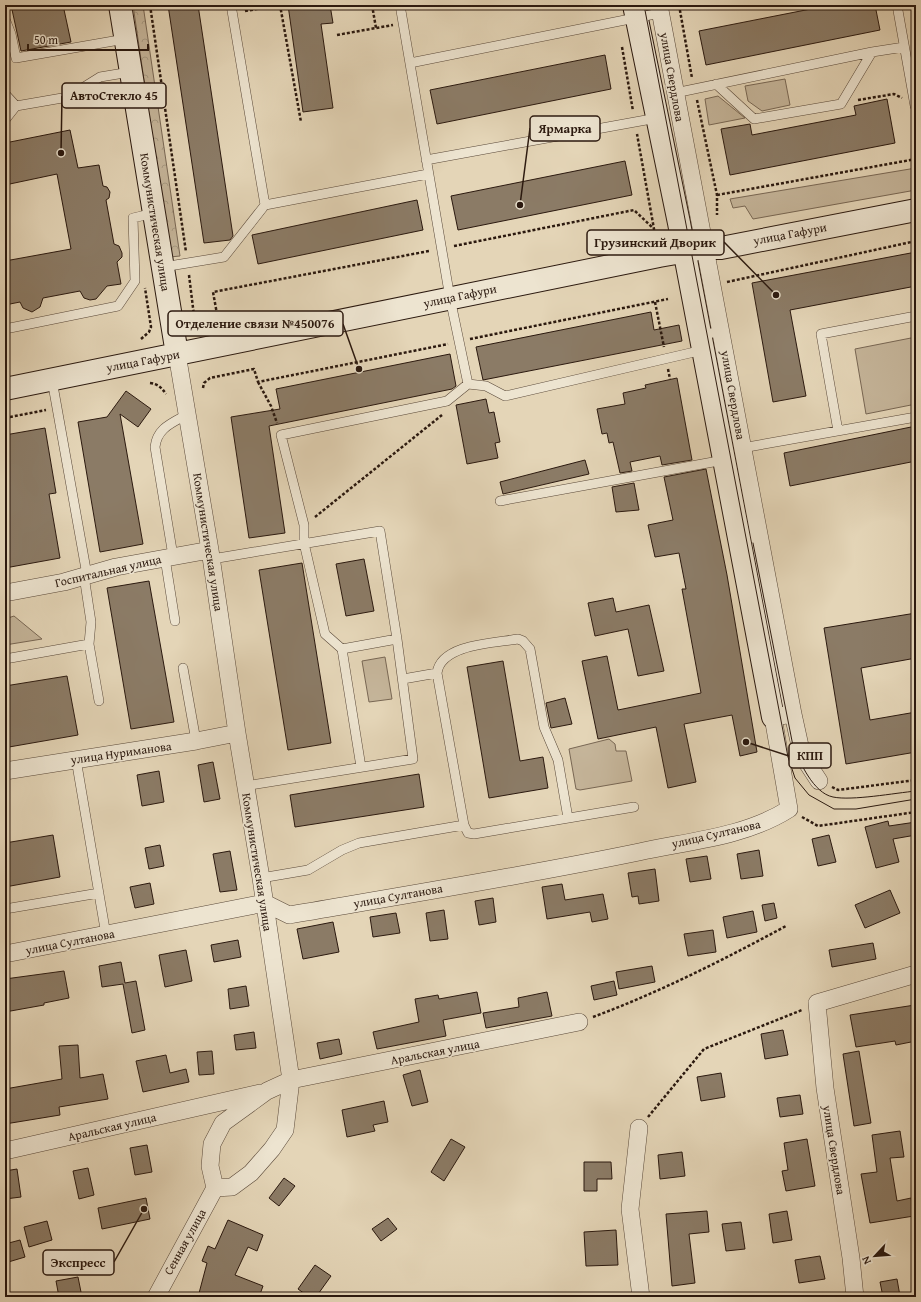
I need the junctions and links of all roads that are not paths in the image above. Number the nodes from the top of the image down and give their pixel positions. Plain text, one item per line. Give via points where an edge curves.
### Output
1 (120, 5) edge
2 (400, 5) edge
3 (897, 5) edge
4 (232, 9) edge
5 (660, 9) edge
6 (629, 15) edge
7 (5, 18) edge
8 (125, 39) junction
9 (904, 47) junction
10 (872, 52) junction
11 (410, 63) junction
12 (130, 72) junction
13 (716, 84) junction
14 (675, 93) junction
15 (5, 94) edge
16 (16, 106) junction
17 (915, 106) road end
18 (658, 118) junction
19 (5, 120) edge
20 (426, 160) junction
21 (428, 174) junction
22 (265, 205) junction
23 (916, 210) edge
24 (154, 213) junction
25 (694, 250) junction
26 (162, 267) junction
27 (450, 298) junction
28 (916, 316) edge
29 (5, 329) edge
30 (722, 331) junction
31 (703, 350) junction
32 (177, 354) junction
33 (52, 379) junction
34 (468, 384) junction
35 (5, 389) edge
36 (188, 414) junction
37 (916, 417) edge
38 (838, 431) junction
39 (733, 454) junction
40 (500, 501) dead end
41 (304, 543) junction
42 (211, 555) junction
43 (169, 557) junction
44 (85, 576) junction
45 (5, 593) edge
46 (175, 621) dead end
47 (397, 639) junction
48 (89, 644) junction
49 (342, 649) junction
50 (5, 659) edge
51 (183, 668) dead end
52 (437, 673) junction
53 (403, 679) junction
54 (99, 701) dead end
55 (783, 715) junction
56 (236, 733) junction
57 (196, 741) junction
58 (76, 759) junction
59 (361, 767) junction
60 (5, 771) edge
61 (819, 781) road end
62 (245, 786) junction
63 (634, 807) dead end
64 (568, 818) junction
65 (464, 825) junction
66 (261, 878) junction
67 (99, 893) junction
68 (265, 904) junction
69 (5, 909) edge
70 (106, 935) junction
71 (5, 954) edge
72 (916, 974) edge
73 (579, 1022) road end
74 (291, 1080) junction
75 (266, 1091) junction
76 (639, 1128) road end
77 (5, 1151) edge
78 (215, 1188) junction
79 (156, 1297) edge
80 (642, 1297) edge
81 (855, 1297) edge

1 - 8 main road, Коммунистическая улица
2 - 11 lane
3 - 9 lane
4 - 22 lane
5 - 6 lane
5 - 14 street, улица Свердлова
6 - 11 lane
6 - 18 main road, улица Свердлова
7 - 8 lane via 16,58
8 - 12 main road, Коммунистическая улица
9 - 10 lane
9 - 17 lane
10 - 13 lane
10 - 13 lane via 841,104 754,119
11 - 20 lane
12 - 16 lane via 100,77 69,100
12 - 24 main road, Коммунистическая улица
13 - 14 lane
14 - 25 street, улица Свердлова
15 - 16 lane
16 - 19 lane
18 - 20 lane
18 - 25 main road, улица Свердлова
20 - 21 lane
21 - 22 lane
21 - 27 lane
22 - 26 lane via 224,257
23 - 25 main road, улица Гафури via 721,248
24 - 26 main road, Коммунистическая улица
24 - 29 lane via 133,218 135,281 118,306
25 - 27 main road, улица Гафури
25 - 30 street, улица Свердлова
25 - 31 main road, улица Свердлова
26 - 32 main road, Коммунистическая улица
27 - 32 main road, улица Гафури
27 - 34 lane
28 - 38 lane via 820,334
30 - 31 lane via 707,334
30 - 39 street, улица Свердлова
31 - 34 lane via 506,396 486,386
31 - 39 main road, улица Свердлова
32 - 33 main road, улица Гафури
32 - 36 street, Коммунистическая улица
33 - 35 main road, улица Гафури
33 - 44 lane
34 - 41 lane via 447,401 281,435 304,525
36 - 42 street, Коммунистическая улица
36 - 43 lane via 162,429 156,437 154,447
37 - 38 lane
38 - 39 lane
39 - 40 lane
39 - 55 main road, улица Свердлова
41 - 42 lane
41 - 47 lane via 380,531
41 - 49 lane via 325,634
42 - 43 street, Госпитальная улица
42 - 56 street, Коммунистическая улица
43 - 44 street, Госпитальная улица
43 - 46 lane
44 - 45 street, Госпитальная улица
44 - 48 lane via 91,622
47 - 49 lane
47 - 53 lane
48 - 50 lane
48 - 54 lane
49 - 59 lane
51 - 57 lane
52 - 53 lane
52 - 64 lane via 441,661 462,648 518,639 527,644 532,656 544,727 558,760
52 - 65 lane
53 - 59 lane via 413,759
55 - 61 street, улица Свердлова via 802,755
55 - 68 street, улица Султанова via 790,809 772,820 746,830 580,864 289,915
56 - 57 street, улица Нуриманова
56 - 62 street, Коммунистическая улица
57 - 58 street, улица Нуриманова
58 - 60 street, улица Нуриманова
58 - 67 lane
59 - 62 lane
62 - 66 street, Коммунистическая улица
63 - 64 lane
64 - 65 lane via 474,834 468,833
65 - 66 lane via 359,843 308,870
66 - 68 street, Коммунистическая улица
67 - 69 lane
67 - 70 lane
68 - 70 street, улица Султанова
68 - 74 street, Коммунистическая улица
70 - 71 street, улица Султанова
72 - 81 street, улица Свердлова via 817,1003 825,1088
73 - 74 street, Аральская улица
74 - 75 street
74 - 78 street via 285,1130 272,1149 251,1173 232,1187
75 - 77 street, Аральская улица
75 - 78 street via 223,1123 212,1144 210,1166
76 - 80 street via 630,1209
78 - 79 street, Сенная улица

